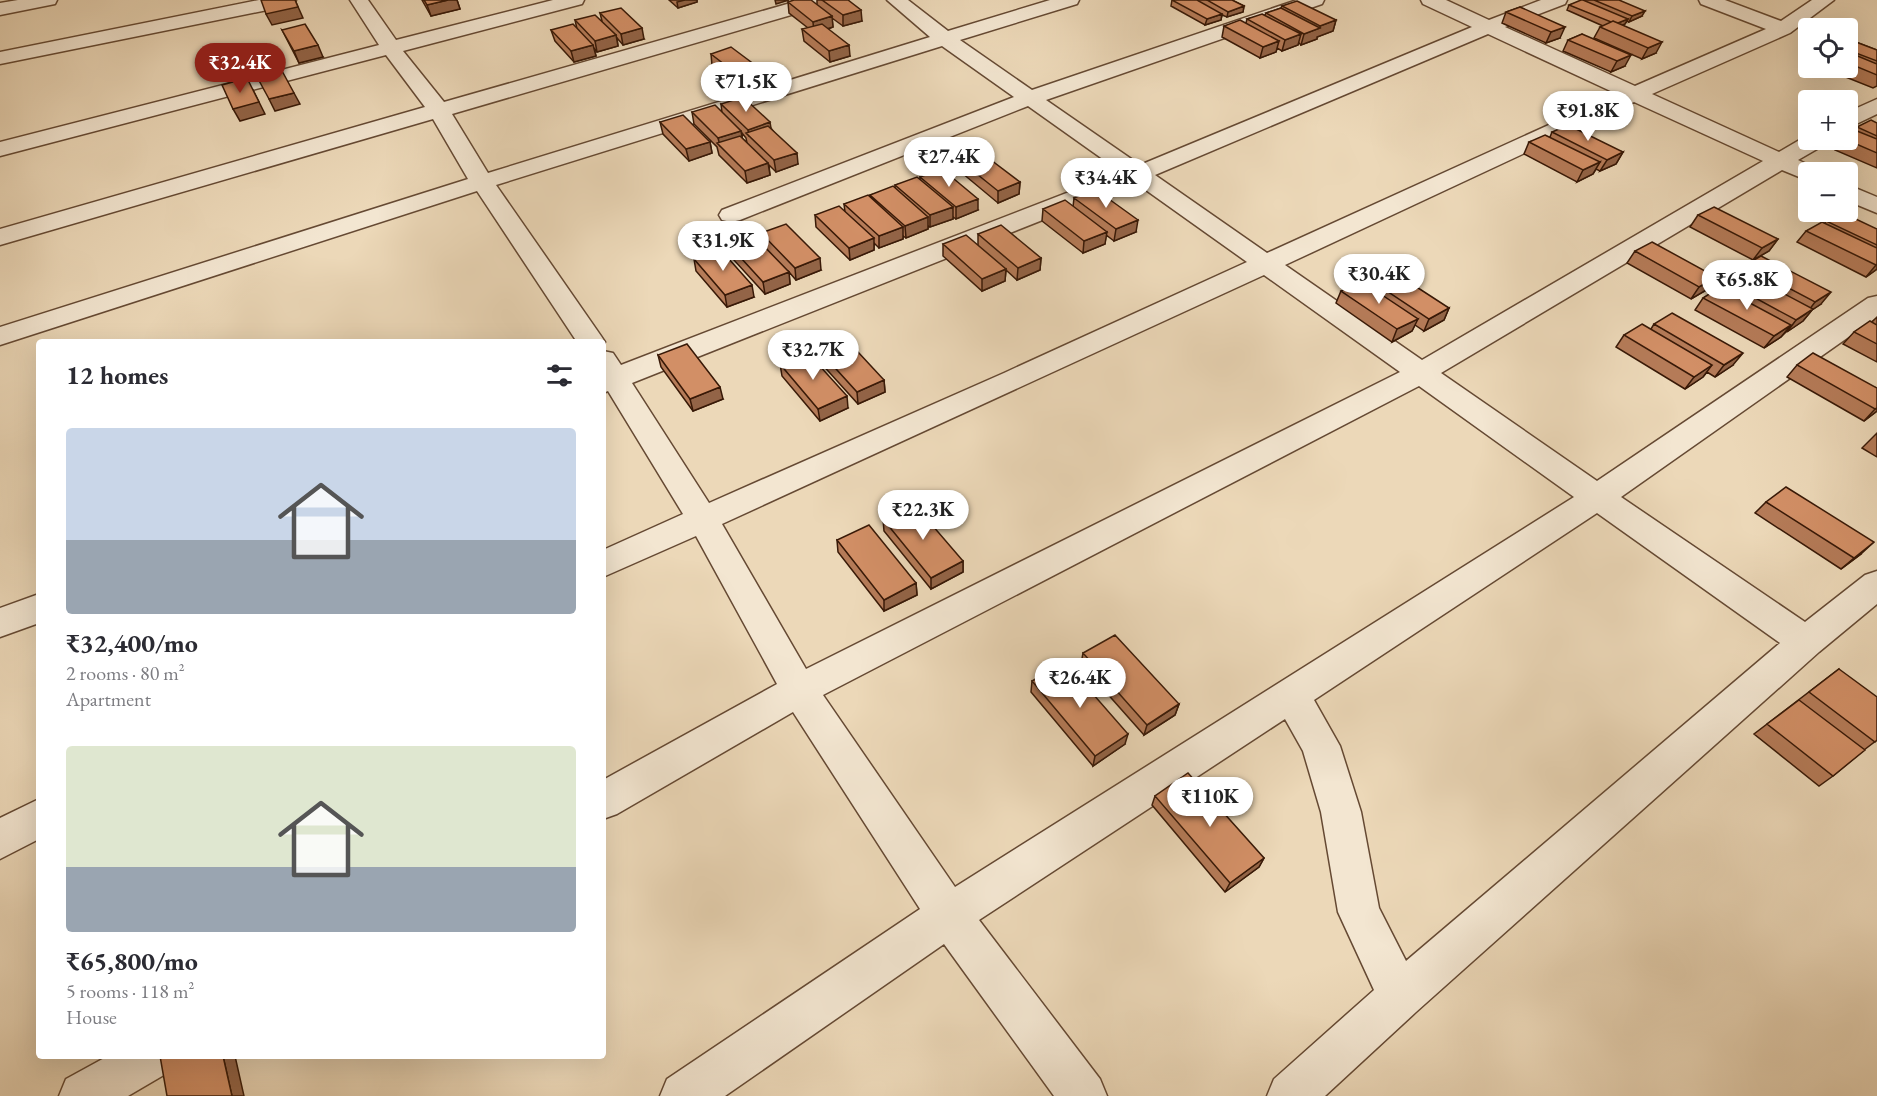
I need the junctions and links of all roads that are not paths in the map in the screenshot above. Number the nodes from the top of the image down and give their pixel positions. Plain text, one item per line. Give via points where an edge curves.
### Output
1 (48, 0) edge
2 (287, 0) edge
3 (359, 0) edge
4 (575, 0) edge
5 (822, 0) edge
6 (896, 0) edge
7 (1070, 0) edge
8 (1315, 0) edge
9 (1430, 0) edge
10 (1558, 0) edge
11 (1708, 0) edge
12 (1825, 0) edge
13 (248, 4) edge
14 (0, 9) edge
15 (1488, 27) junction
16 (1783, 29) junction
17 (945, 39) junction
18 (391, 48) junction
19 (0, 58) edge
20 (1634, 94) junction
21 (1030, 98) junction
22 (1877, 105) edge
23 (440, 112) junction
24 (1858, 115) edge
25 (0, 149) edge
26 (1798, 150) edge
27 (1780, 160) junction
28 (1798, 169) edge
29 (1138, 174) junction
30 (482, 183) junction
31 (1858, 197) edge
32 (1877, 206) edge
33 (731, 215) dead end
34 (0, 237) edge
35 (1267, 263) junction
36 (1877, 304) edge
37 (0, 336) edge
38 (589, 339) edge
39 (607, 373) edge
40 (1419, 374) junction
41 (1596, 498) junction
42 (704, 519) junction
43 (606, 563) edge
44 (1877, 585) edge
45 (36, 609) edge
46 (0, 623) edge
47 (1806, 642) junction
48 (799, 690) junction
49 (1291, 694) junction
50 (606, 799) edge
51 (36, 820) edge
52 (0, 840) edge
53 (949, 915) junction
54 (1400, 996) junction
55 (148, 1059) edge
56 (83, 1096) edge
57 (684, 1096) edge
58 (1083, 1096) edge
59 (1291, 1096) edge

1 - 14 street
2 - 13 street
3 - 18 street
4 - 18 street
5 - 23 street
6 - 17 street
7 - 17 street
8 - 21 street
9 - 15 street
10 - 15 street
11 - 16 street
12 - 16 street
13 - 19 street
15 - 20 street
15 - 29 street
16 - 20 street
17 - 21 street
17 - 30 street
18 - 23 street
18 - 25 street
20 - 27 street
20 - 35 street
21 - 29 street
21 - 33 street
22 - 24 street
23 - 30 street
23 - 34 street
26 - 27 street
27 - 28 street
27 - 40 street
29 - 35 street
29 - 39 street
30 - 37 street
30 - 38 street
31 - 32 street
35 - 40 street
35 - 42 street
36 - 41 street
39 - 42 street
40 - 41 street
40 - 48 street
41 - 47 street
41 - 49 street
42 - 43 street
42 - 48 street
44 - 47 street
45 - 46 street
47 - 54 street
48 - 50 street
48 - 53 street
49 - 53 street
49 - 54 street via 1321,746 1341,812 1359,912
51 - 52 street
53 - 57 street
53 - 58 street
54 - 59 street
55 - 56 street

